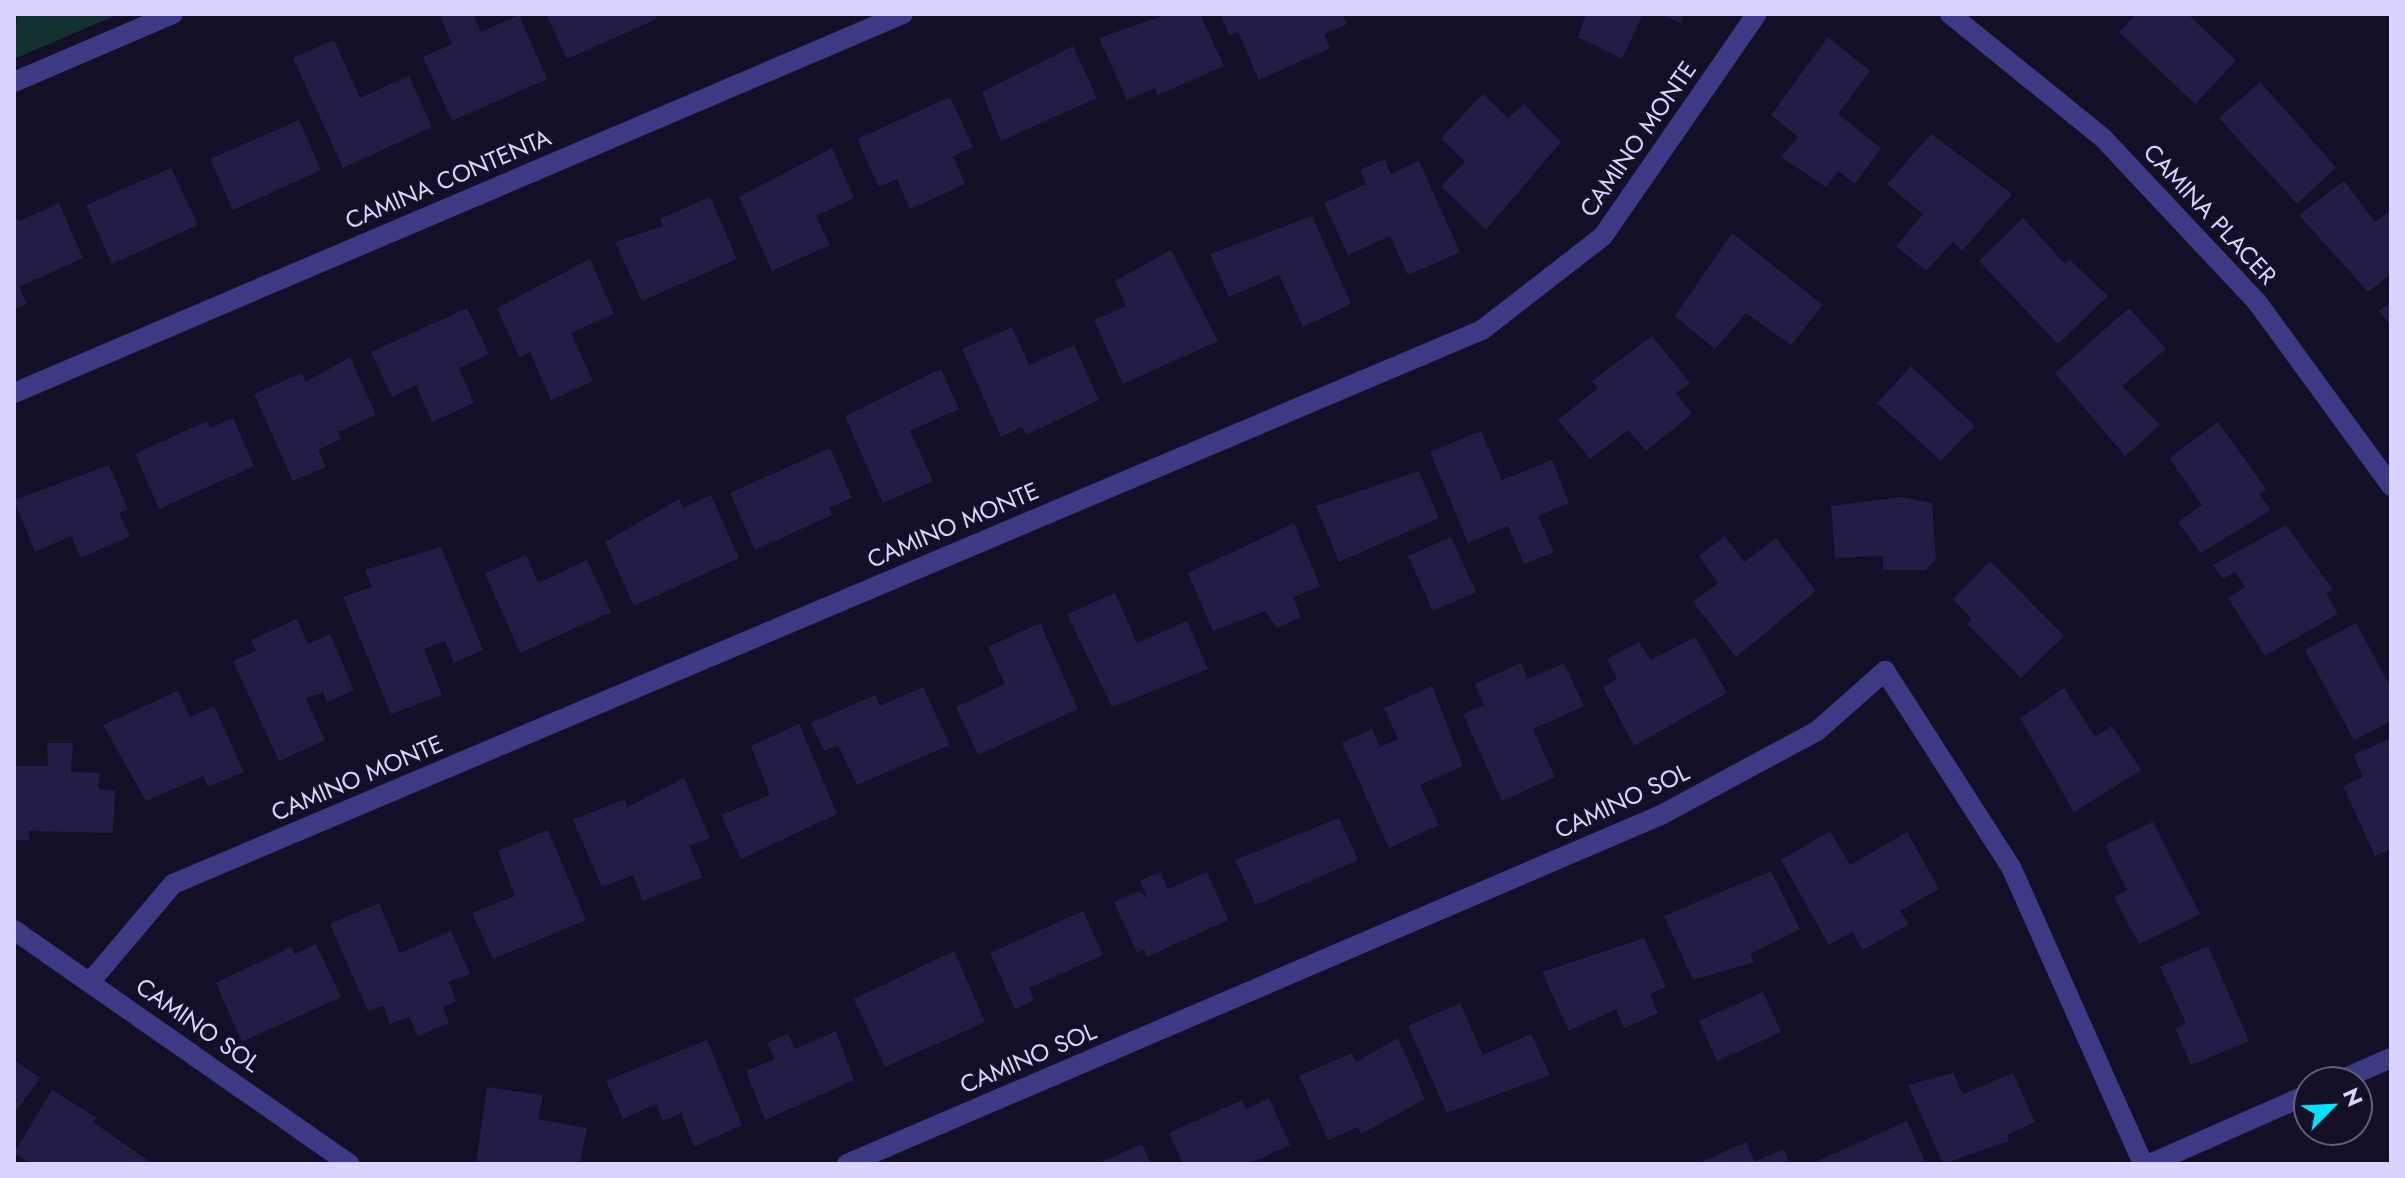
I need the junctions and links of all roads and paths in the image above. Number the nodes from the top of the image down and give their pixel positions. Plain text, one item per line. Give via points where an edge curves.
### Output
1 (173, 14) edge
2 (903, 14) edge
3 (1757, 14) edge
4 (1950, 14) edge
5 (14, 82) edge
6 (14, 393) edge
7 (2391, 486) edge
8 (14, 930) edge
9 (91, 981) junction
10 (2391, 1058) edge
11 (2373, 1066) edge
12 (2293, 1101) edge
13 (350, 1164) edge
14 (847, 1164) edge
15 (2143, 1164) edge
16 (2150, 1164) edge

1 - 5 street
2 - 6 street, CAMINA CONTENTA
3 - 9 street, CAMINO MONTE via 1603,236 1482,330 173,884
4 - 7 street, CAMINA PLACER via 2103,138 2257,302
8 - 9 street, CAMINO SOL
9 - 13 street, CAMINO SOL
10 - 11 street
12 - 16 street
14 - 15 street, CAMINO SOL via 1661,815 1817,731 1885,671 2011,867

